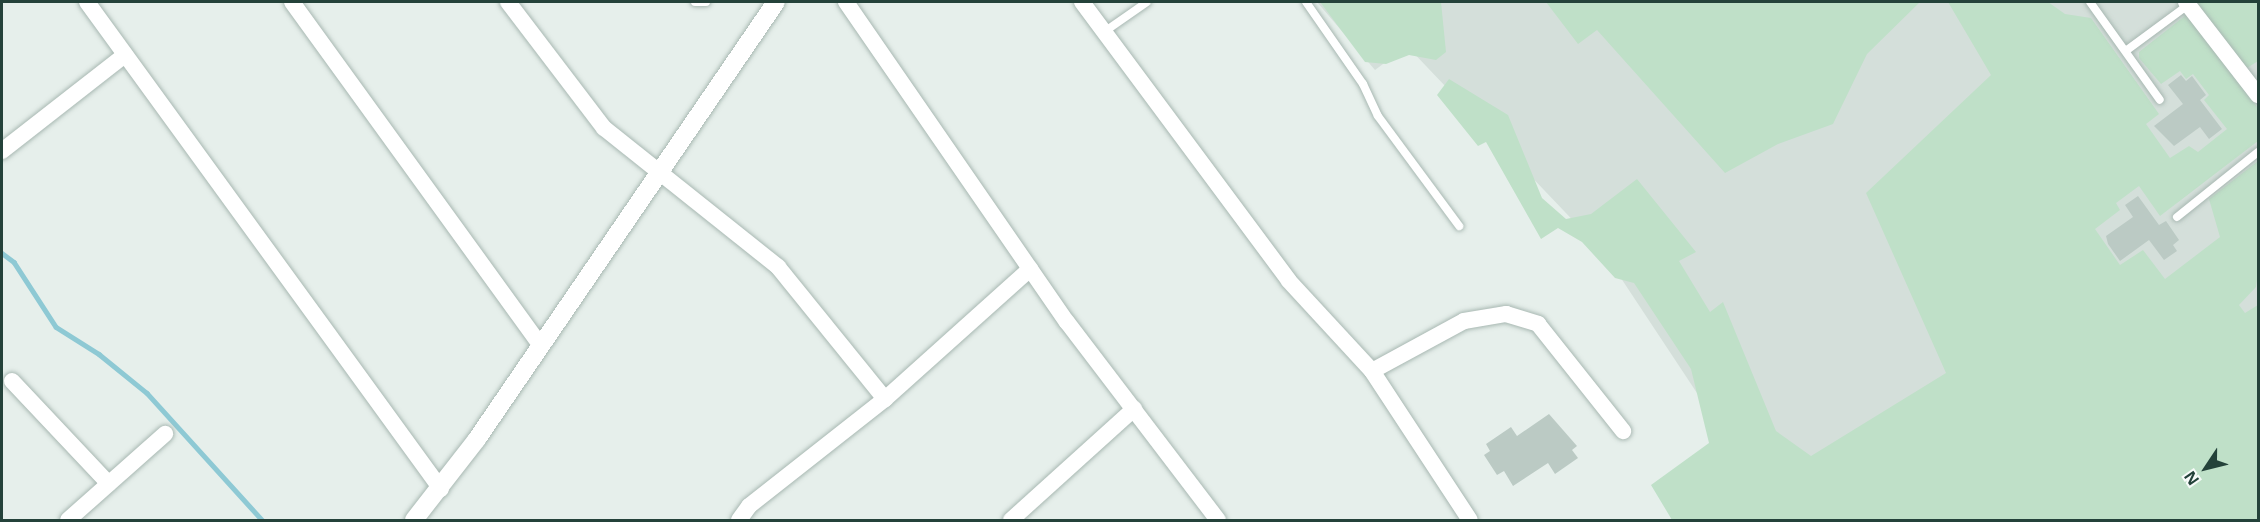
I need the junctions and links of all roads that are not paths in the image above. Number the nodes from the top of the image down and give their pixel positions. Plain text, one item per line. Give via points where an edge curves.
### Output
1 (87, 2) edge
2 (292, 2) edge
3 (508, 2) edge
4 (695, 2) edge
5 (705, 2) edge
6 (776, 2) edge
7 (846, 2) edge
8 (1083, 2) edge
9 (1147, 2) edge
10 (1306, 2) edge
11 (2090, 2) edge
12 (2187, 3) edge
13 (1104, 32) junction
14 (2127, 50) junction
15 (125, 55) junction
16 (2259, 95) edge
17 (2160, 100) dead end
18 (2, 151) edge
19 (2259, 152) edge
20 (658, 170) junction
21 (2177, 217) dead end
22 (1459, 226) dead end
23 (1030, 269) junction
24 (540, 344) junction
25 (1372, 371) junction
26 (12, 381) dead end
27 (885, 399) junction
28 (1134, 410) junction
29 (1623, 431) dead end
30 (165, 434) dead end
31 (109, 484) junction
32 (441, 489) junction
33 (68, 520) edge
34 (414, 520) edge
35 (739, 520) edge
36 (1011, 520) edge
37 (1218, 520) edge
38 (1470, 520) edge

1 - 15 street
2 - 24 street
3 - 20 street via 604,128
4 - 5 lane
6 - 20 street
7 - 23 street
8 - 13 street
9 - 13 lane
10 - 22 lane via 1363,84 1378,116
11 - 14 lane
12 - 14 lane
12 - 16 street
13 - 25 street via 1289,281
14 - 17 lane
15 - 18 street
15 - 32 street
19 - 21 lane
20 - 24 street
20 - 27 street via 778,267
23 - 27 street
23 - 28 street
24 - 32 street
25 - 29 street via 1464,321 1506,314 1538,324
25 - 38 street
26 - 31 street
27 - 35 street via 749,506
28 - 36 street
28 - 37 street
30 - 31 street
31 - 33 street
32 - 34 street

